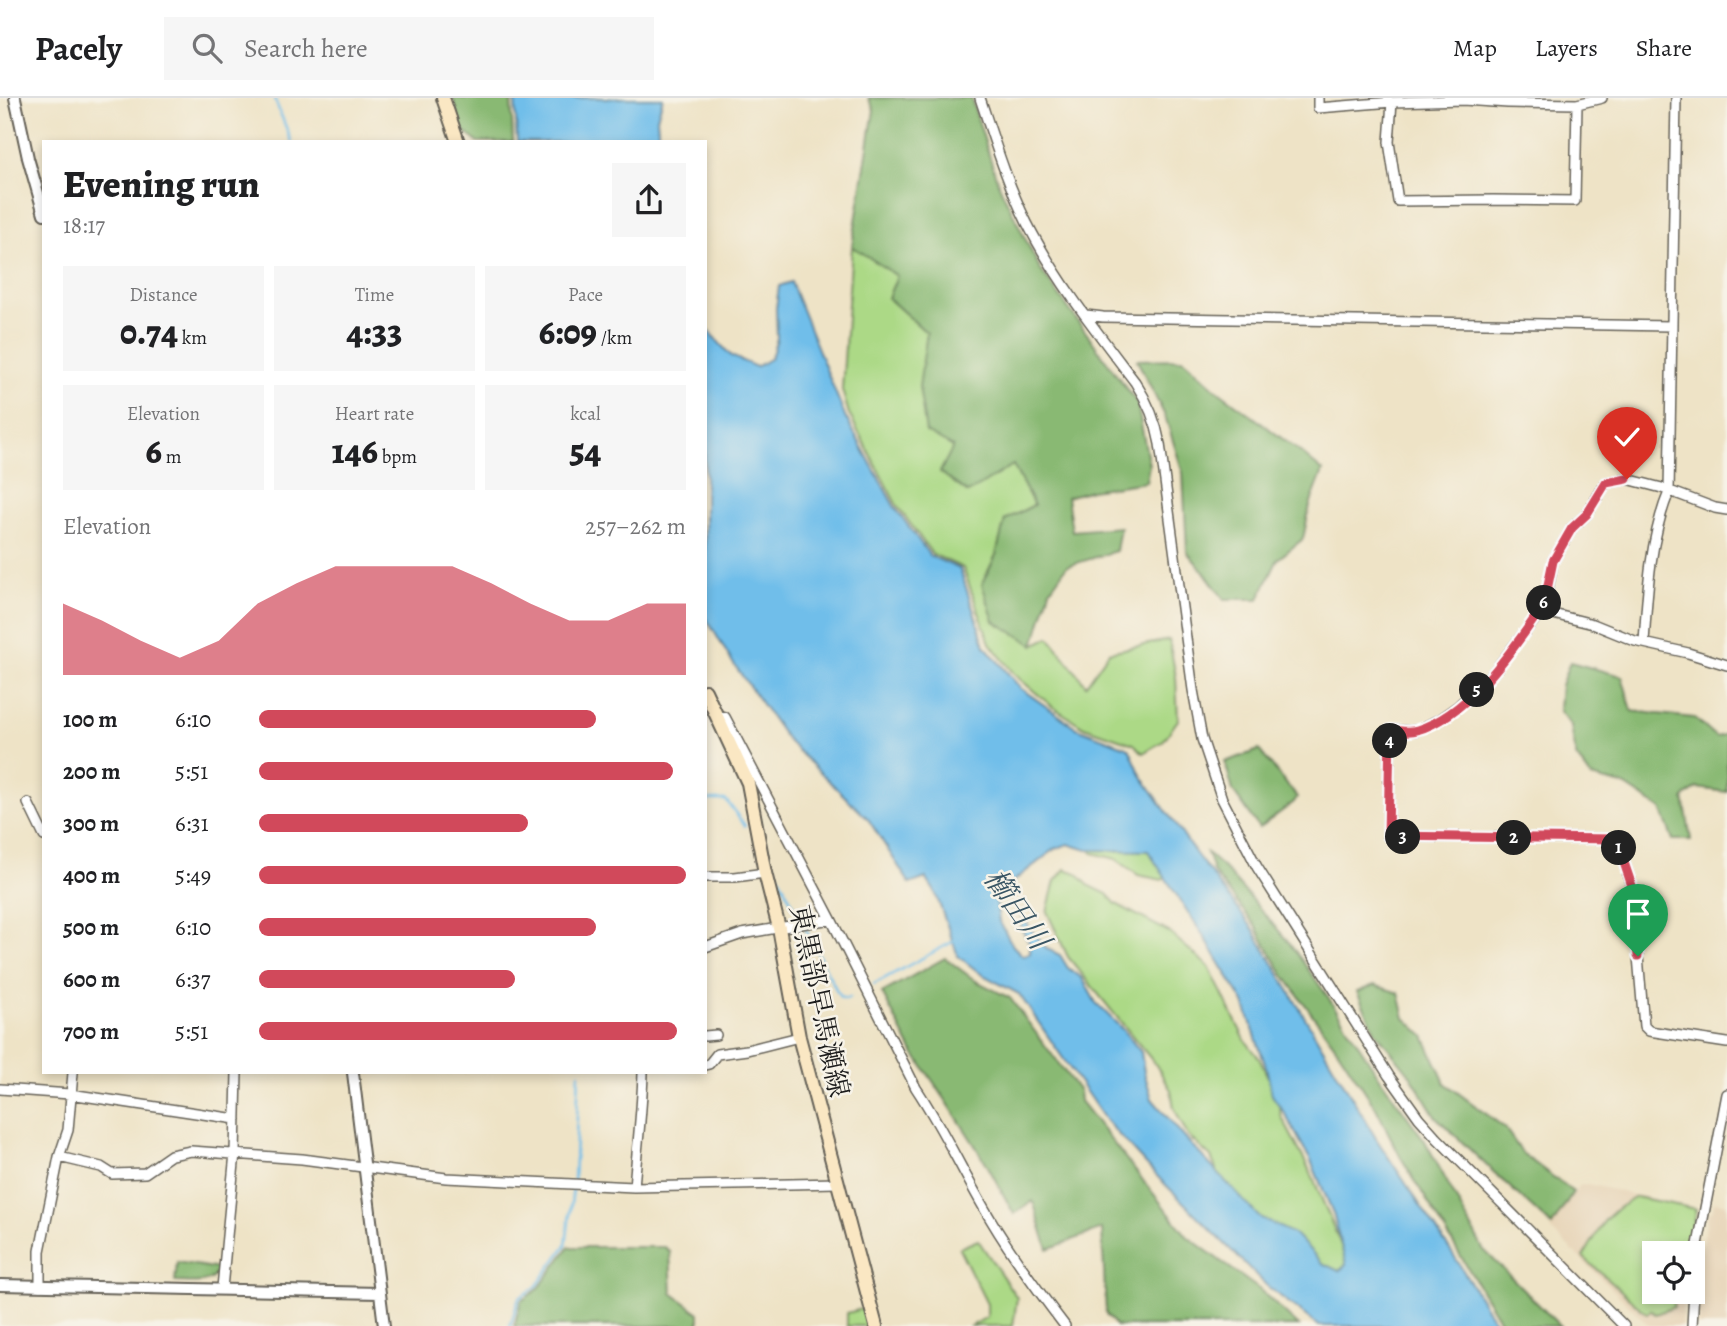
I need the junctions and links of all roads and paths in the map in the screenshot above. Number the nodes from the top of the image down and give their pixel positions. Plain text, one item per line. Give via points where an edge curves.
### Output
1 (15, 98) edge
2 (443, 98) edge
3 (980, 98) edge
4 (1318, 98) edge
5 (1602, 98) edge
6 (1676, 98) edge
7 (1392, 102) junction
8 (1577, 104) junction
9 (457, 140) edge
10 (42, 207) edge
11 (1086, 316) junction
12 (1671, 326) junction
13 (1669, 492) junction
14 (1727, 510) edge
15 (1541, 611) junction
16 (1644, 643) junction
17 (1727, 666) edge
18 (707, 695) edge
19 (717, 715) junction
20 (27, 803) dead end
21 (42, 832) edge
22 (765, 873) junction
23 (707, 877) edge
24 (831, 919) junction
25 (782, 928) junction
26 (707, 946) edge
27 (707, 1035) edge
28 (716, 1035) dead end
29 (799, 1037) junction
30 (1727, 1042) edge
31 (707, 1064) edge
32 (73, 1074) edge
33 (237, 1074) edge
34 (353, 1074) edge
35 (643, 1074) edge
36 (0, 1090) edge
37 (70, 1094) junction
38 (1727, 1094) edge
39 (236, 1119) junction
40 (235, 1153) junction
41 (59, 1157) junction
42 (365, 1167) junction
43 (838, 1183) junction
44 (634, 1188) junction
45 (0, 1284) edge
46 (40, 1286) junction
47 (222, 1288) junction
48 (380, 1293) junction
49 (384, 1326) edge
50 (876, 1326) edge
51 (1065, 1326) edge
52 (1624, 1326) edge
53 (1692, 1326) edge

1 - 10 street
2 - 9 main road
3 - 11 street via 1028,225
4 - 7 street via 1318,108
5 - 8 street
6 - 12 street
7 - 8 street
7 - 8 street via 1389,142 1398,201 1575,201
11 - 12 street
11 - 52 street via 1146,399 1155,420 1196,711 1216,782 1243,842 1419,1118
12 - 13 street
13 - 14 street
13 - 15 street via 1627,479 1606,483 1553,561
13 - 16 street via 1654,544
15 - 16 street
15 - 30 street via 1494,672 1457,707 1418,730 1390,730 1388,836 1616,839 1632,886 1644,1026 1649,1031
16 - 17 street
18 - 19 main road, 東黒部早馬瀬線
19 - 22 main road, 東黒部早馬瀬線 via 748,783
19 - 24 street via 725,717
20 - 21 street
22 - 23 street
22 - 25 main road, 東黒部早馬瀬線
24 - 25 street
24 - 51 street via 916,1088 991,1220
25 - 26 street via 742,934
25 - 29 main road, 東黒部早馬瀬線
27 - 28 street
29 - 31 street via 718,1054
29 - 43 main road, 東黒部早馬瀬線
32 - 37 street
33 - 39 street
34 - 42 street
35 - 44 street
36 - 37 street
37 - 39 street
37 - 41 street via 68,1129
38 - 53 street via 1696,1255
39 - 40 street
40 - 41 street via 177,1153 139,1174 112,1174
40 - 42 street
40 - 47 street
41 - 46 street via 40,1251
42 - 44 street via 446,1178
42 - 48 street
43 - 44 street
43 - 50 main road, 東黒部早馬瀬線
45 - 46 street
46 - 47 street
47 - 48 street
48 - 49 street

